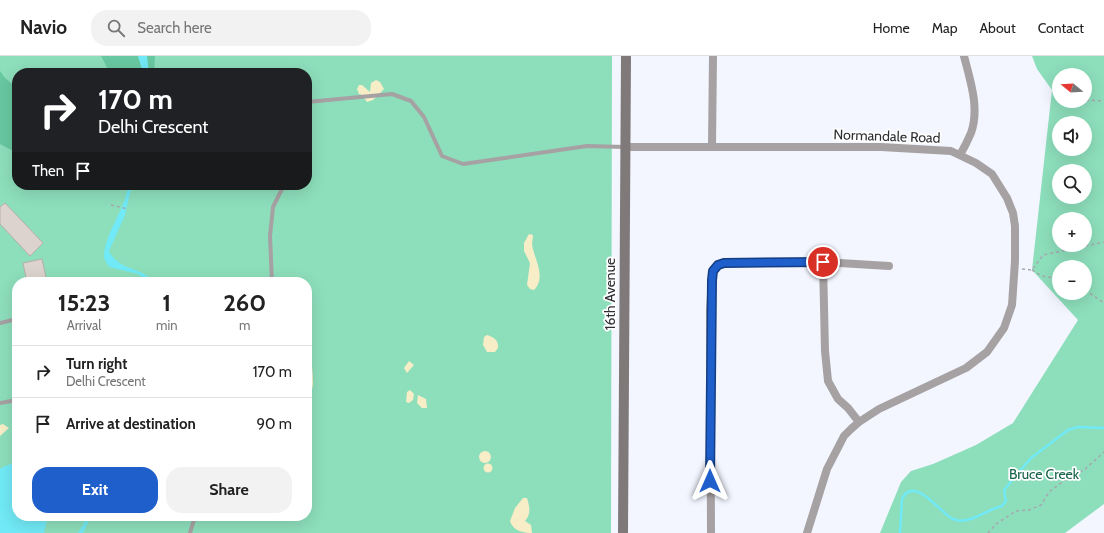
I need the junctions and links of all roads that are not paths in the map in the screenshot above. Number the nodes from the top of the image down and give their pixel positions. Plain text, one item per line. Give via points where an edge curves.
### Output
1 (626, 56) edge
2 (713, 56) edge
3 (964, 56) edge
4 (312, 102) edge
5 (712, 146) junction
6 (625, 147) junction
7 (960, 155) junction
8 (282, 190) edge
9 (823, 262) junction
10 (889, 266) dead end
11 (272, 277) edge
12 (12, 320) edge
13 (0, 323) edge
14 (12, 401) edge
15 (0, 403) edge
16 (859, 422) junction
17 (194, 521) edge
18 (190, 533) edge
19 (623, 533) edge
20 (710, 533) edge
21 (807, 533) edge

1 - 6 main road, 16th Avenue
2 - 5 street
3 - 7 street via 974,94 974,111 971,132
4 - 6 lane via 392,94 411,101 424,117 442,156 463,164 587,146
5 - 6 street, Normandale Road
5 - 7 street, Normandale Road via 921,148 951,151
6 - 19 main road, 16th Avenue
7 - 16 street, Normandale Road via 992,174 1013,213 1014,269 1010,317 996,342 987,352 954,374 879,409
8 - 11 lane via 273,207 270,236
9 - 10 street
9 - 16 street via 828,381 838,399
9 - 20 street via 724,263 713,271 710,309
12 - 13 lane
14 - 15 lane
16 - 21 street, Normandale Road via 844,436 827,469
17 - 18 lane

